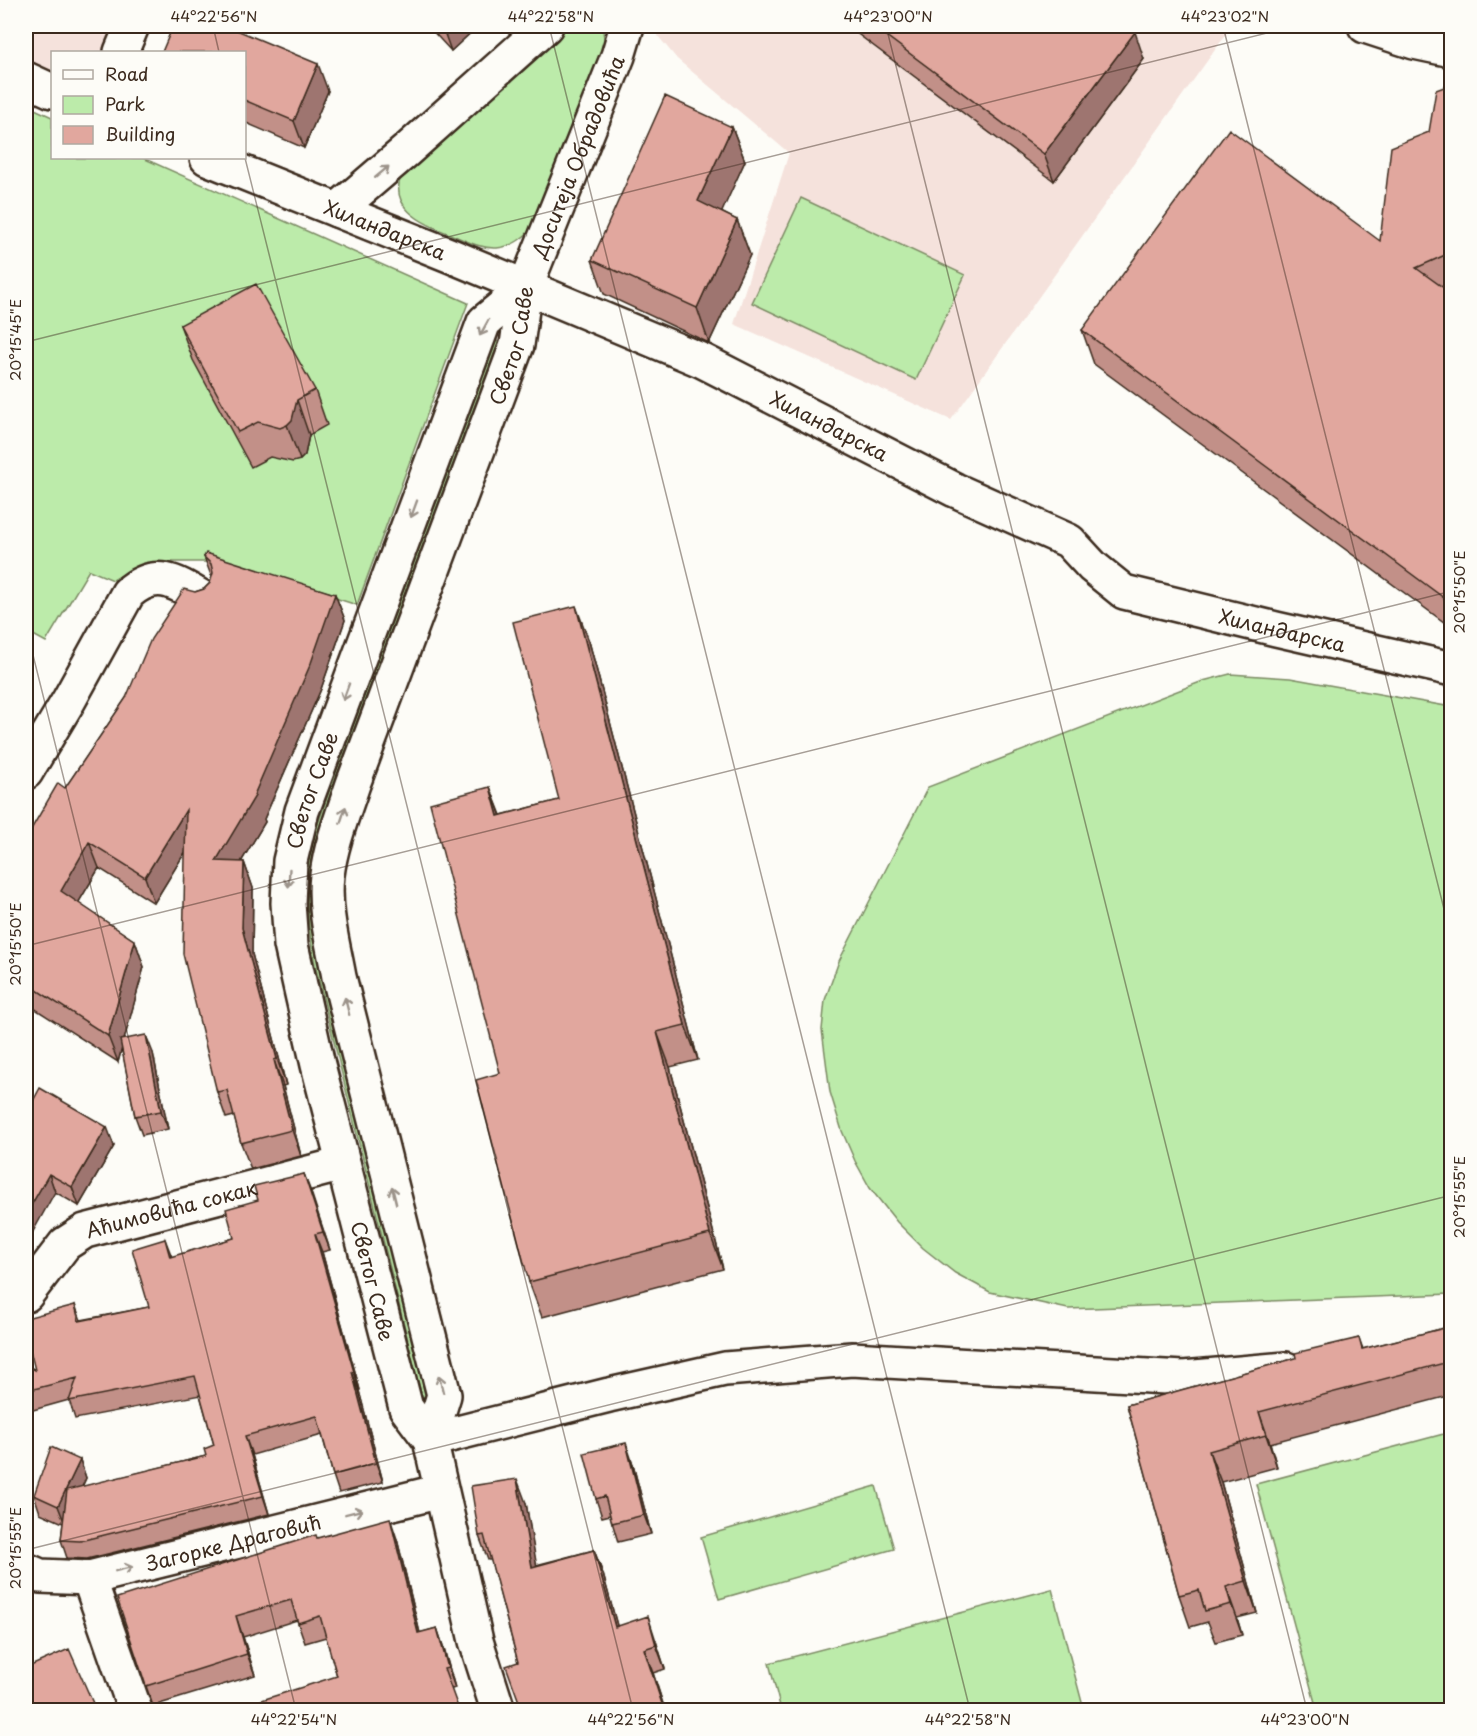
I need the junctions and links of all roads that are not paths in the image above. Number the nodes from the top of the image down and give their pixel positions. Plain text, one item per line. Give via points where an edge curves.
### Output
1 (132, 26) edge
2 (546, 26) edge
3 (627, 26) edge
4 (1365, 26) edge
5 (1452, 50) edge
6 (121, 51) edge
7 (26, 79) edge
8 (51, 91) edge
9 (210, 159) edge
10 (337, 210) junction
11 (525, 288) junction
12 (204, 599) edge
13 (1452, 669) edge
14 (26, 772) edge
15 (343, 1164) junction
16 (26, 1295) edge
17 (1314, 1363) edge
18 (430, 1440) junction
19 (441, 1491) junction
20 (26, 1570) edge
21 (89, 1578) junction
22 (135, 1710) edge
23 (498, 1710) edge

1 - 6 street
10 -> 2 street
3 - 11 street, Доситеја Обрадовића
4 - 5 street
7 - 8 street
9 - 10 street, Хиландарска
10 - 11 street, Хиландарска
11 - 13 street, Хиландарска via 703,361 955,490 1069,541 1124,592
11 -> 15 street, Светог Саве via 484,322 302,811 290,861 291,945
18 -> 11 street, Светог Саве via 444,1395 339,977 328,922 327,876 353,784 517,345
12 - 14 street via 169,580 140,583 128,593
15 - 16 street, Аћимовића сокак via 86,1231 65,1244
15 - 18 street, Светог Саве via 405,1408
17 - 18 street via 1292,1369 1183,1378 852,1359 725,1369
18 - 19 street, Светог Саве
21 -> 19 street, Загорке Драговић
19 - 23 street, Светог Саве via 476,1641
20 - 21 street, Загорке Драговић via 40,1576
21 - 22 street

